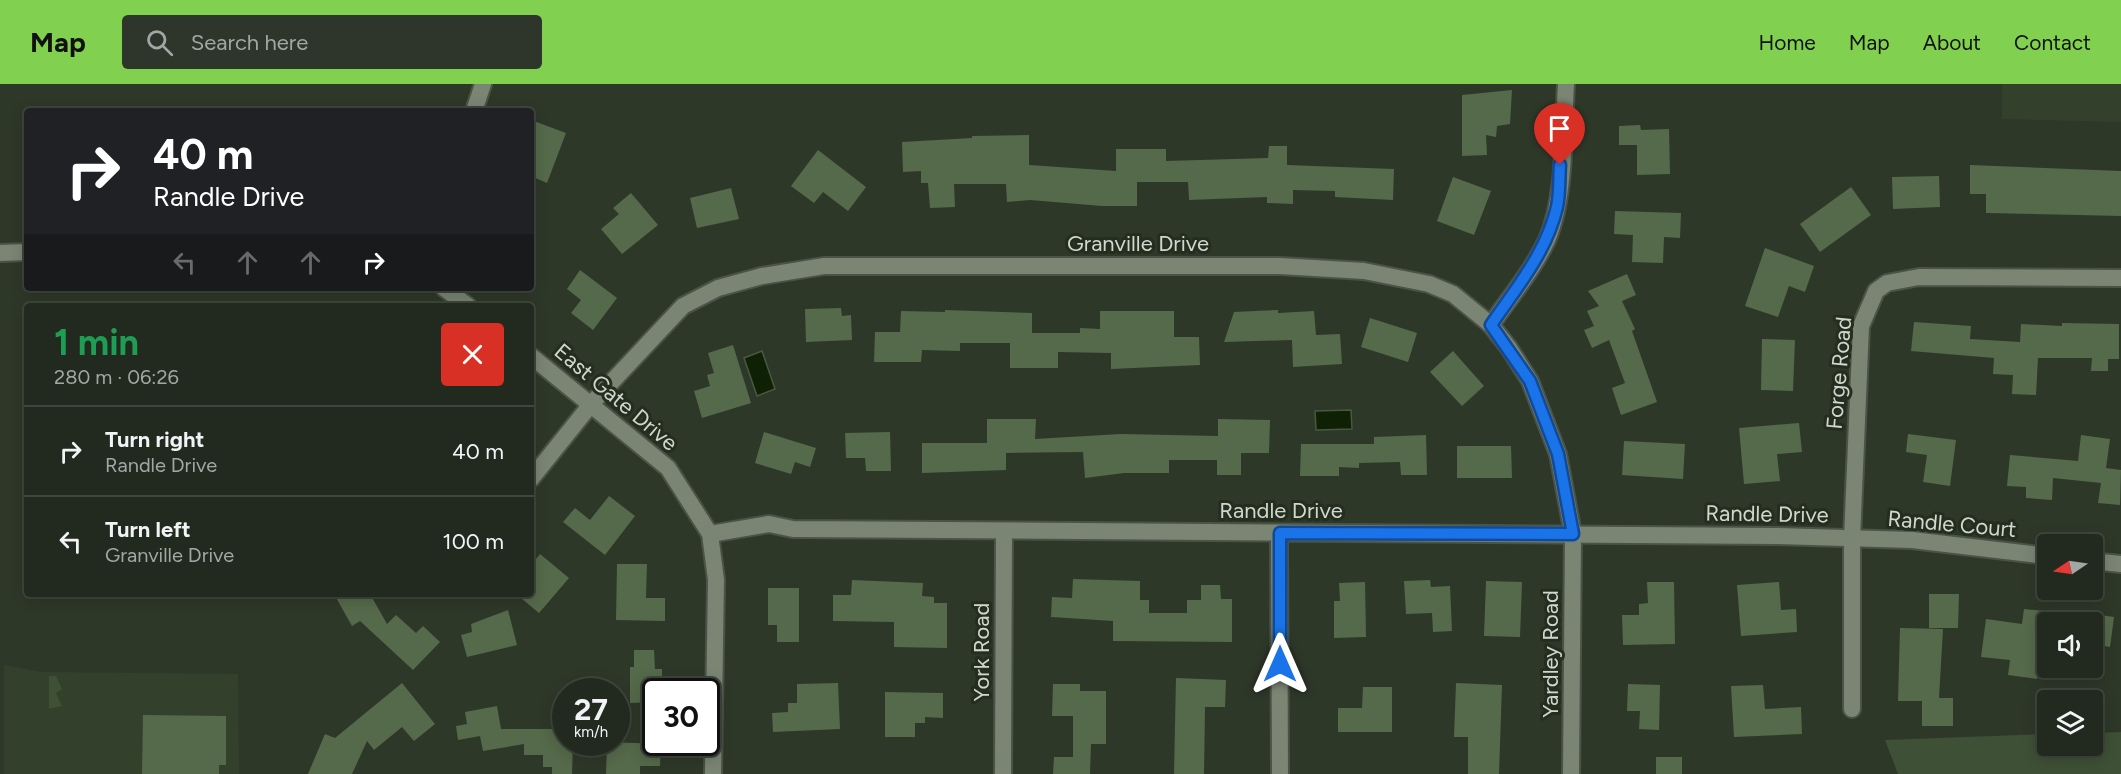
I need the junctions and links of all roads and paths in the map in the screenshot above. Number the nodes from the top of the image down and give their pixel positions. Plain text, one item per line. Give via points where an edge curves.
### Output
1 (483, 84) edge
2 (1566, 84) edge
3 (475, 108) edge
4 (24, 252) edge
5 (0, 253) edge
6 (2121, 278) edge
7 (448, 291) edge
8 (464, 303) edge
9 (1491, 325) junction
10 (534, 358) edge
11 (592, 403) junction
12 (534, 475) edge
13 (1004, 531) junction
14 (1280, 533) junction
15 (710, 534) junction
16 (1573, 534) junction
17 (1852, 538) junction
18 (2037, 554) edge
19 (2103, 562) edge
20 (2121, 564) edge
21 (1852, 709) dead end
22 (713, 774) edge
23 (1003, 774) edge
24 (1280, 774) edge
25 (1571, 774) edge

1 - 3 street
2 - 9 street via 1557,205 1548,238
4 - 5 street
6 - 17 street, Forge Road via 1919,277 1887,283 1876,291 1861,326
7 - 8 street
9 - 11 street, Granville Drive via 1452,294 1429,284 1364,271 1280,266 824,266 718,288 683,306
9 - 16 street, Granville Drive via 1530,381 1558,454
10 - 11 street, East Gate Drive
11 - 12 street, Granville Drive
11 - 15 street, East Gate Drive via 668,468
13 - 14 street, Randle Drive
13 - 15 street, Randle Drive via 793,529 769,524
13 - 23 street, York Road
14 - 16 street, Randle Drive
14 - 24 street
15 - 22 street via 716,580
16 - 17 street, Randle Drive
16 - 25 street, Yardley Road
17 - 18 street, Randle Court via 1911,540
17 - 21 street, Forge Road
19 - 20 street

